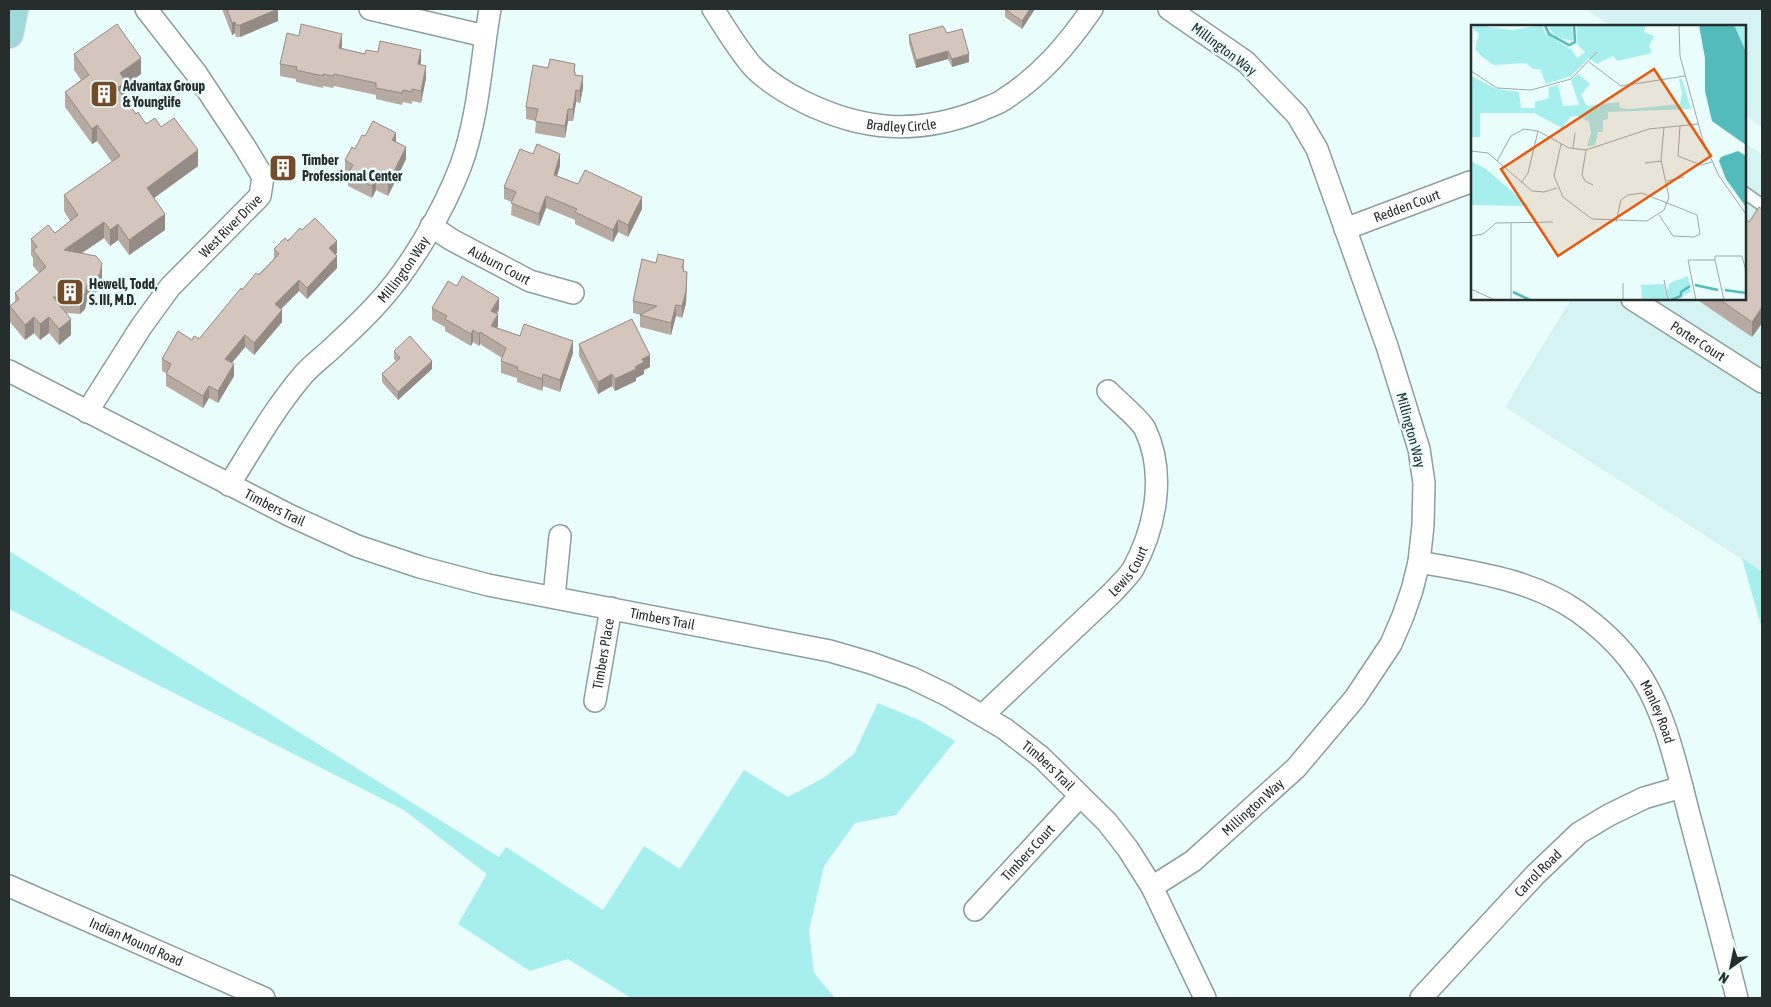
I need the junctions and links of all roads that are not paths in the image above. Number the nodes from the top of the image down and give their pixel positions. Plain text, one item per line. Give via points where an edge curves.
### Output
1 (14, 9) edge
2 (146, 9) edge
3 (370, 9) edge
4 (490, 9) edge
5 (713, 9) edge
6 (1092, 9) edge
7 (1169, 9) edge
8 (9, 34) edge
9 (485, 36) junction
10 (1470, 182) dead end
11 (1746, 194) edge
12 (1762, 205) edge
13 (431, 226) junction
14 (1345, 229) junction
15 (573, 293) dead end
16 (1634, 300) edge
17 (9, 372) edge
18 (1762, 382) edge
19 (1108, 391) dead end
20 (87, 412) junction
21 (229, 485) junction
22 (560, 536) dead end
23 (1419, 562) junction
24 (554, 597) junction
25 (611, 608) junction
26 (595, 701) dead end
27 (983, 715) junction
28 (1682, 787) junction
29 (1080, 796) junction
30 (9, 886) edge
31 (1152, 887) junction
32 (975, 910) dead end
33 (264, 998) edge
34 (1205, 998) edge
35 (1421, 998) edge
36 (1737, 998) edge

1 - 8 main road
2 - 20 street, West River Drive via 196,73 263,177 260,196 170,287 141,326
3 - 9 street
4 - 9 street, Millington Way
5 - 6 street, Bradley Circle via 755,68 786,93 827,113 874,126 915,126 958,119 1002,101 1040,73 1071,40
7 - 14 street, Millington Way via 1246,62 1297,115 1317,149
9 - 13 street, Millington Way via 470,138 460,167
10 - 14 street, Redden Court
11 - 12 lane
13 - 15 street, Auburn Court via 530,281
13 - 21 street, Millington Way via 401,275 378,303 305,373 286,396
14 - 23 street, Millington Way via 1387,346 1419,449 1424,483
16 - 18 street, Porter Court
17 - 20 street, Timbers Trail
19 - 27 street, Lewis Court via 1145,428 1156,464 1156,501 1148,533 1132,570 1113,592
20 - 21 street, Timbers Trail
21 - 24 street, Timbers Trail via 357,546 488,585
22 - 24 street
23 - 28 street, Manley Road via 1512,580 1549,595 1607,635 1635,666 1654,701 1673,751
23 - 31 street, Millington Way via 1391,644 1355,698 1328,731 1296,768 1193,861
24 - 25 street, Timbers Trail
25 - 26 street, Timbers Place
25 - 27 street, Timbers Trail via 863,660 912,678
27 - 29 street, Timbers Trail via 1041,758
28 - 35 street, Carrol Road via 1644,798 1579,833 1535,875
28 - 36 street, Manley Road
29 - 31 street, Timbers Trail via 1107,822
29 - 32 street, Timbers Court
30 - 33 street, Indian Mound Road
31 - 34 street, Timbers Trail

